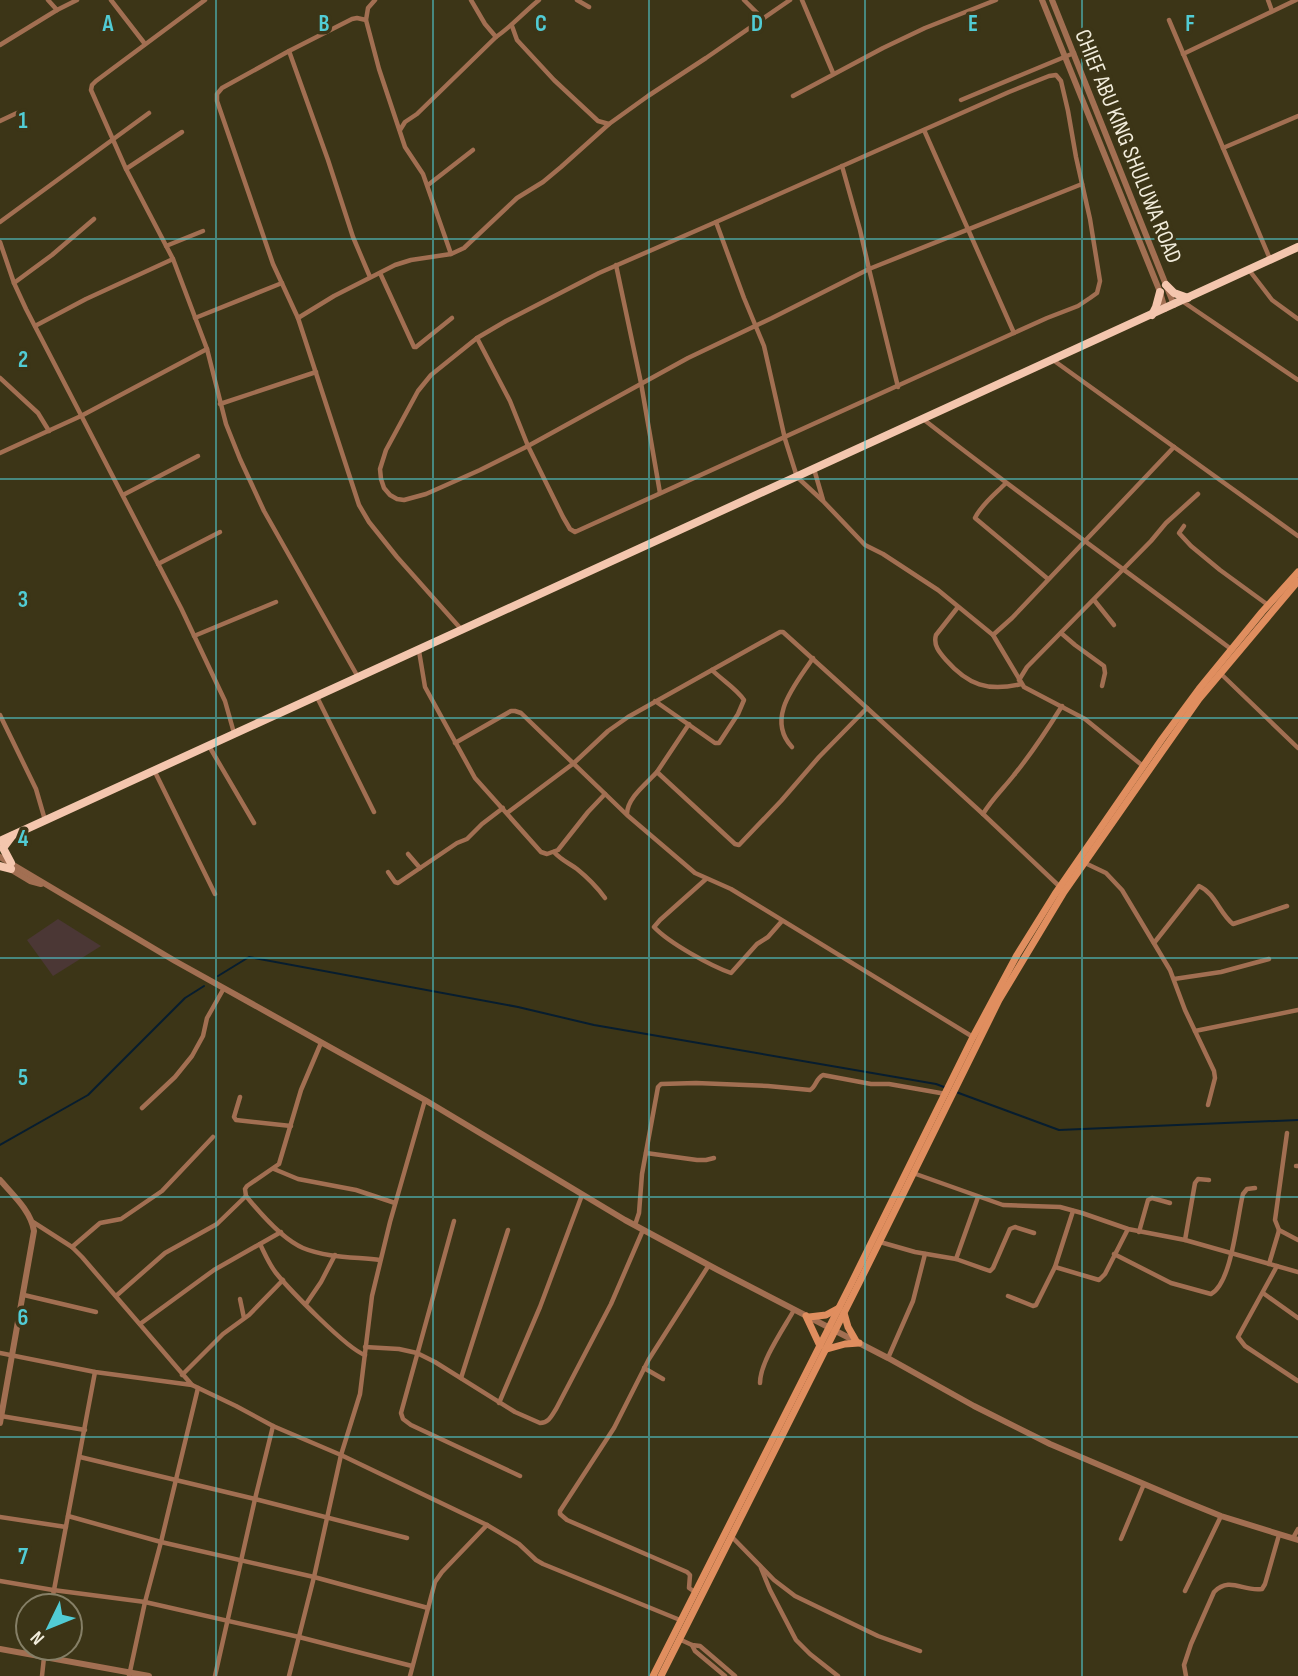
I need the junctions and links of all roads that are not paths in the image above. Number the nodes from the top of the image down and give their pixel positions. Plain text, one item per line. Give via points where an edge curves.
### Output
1 (48, 0) edge
2 (77, 0) edge
3 (111, 0) edge
4 (205, 0) edge
5 (375, 0) edge
6 (471, 0) edge
7 (538, 0) edge
8 (577, 0) edge
9 (744, 0) edge
10 (790, 0) edge
11 (802, 0) edge
12 (996, 0) edge
13 (1042, 0) edge
14 (1052, 0) edge
15 (1268, 0) edge
16 (1296, 0) edge
17 (589, 7) dead end
18 (57, 10) junction
19 (1272, 11) junction
20 (763, 19) junction
21 (366, 20) junction
22 (1169, 20) dead end
23 (512, 26) junction
24 (504, 32) junction
25 (496, 37) junction
26 (517, 40) junction
27 (145, 44) junction
28 (0, 45) edge
29 (289, 51) junction
30 (1074, 53) junction
31 (1183, 54) junction
32 (1066, 57) junction
33 (833, 73) junction
34 (793, 96) dead end
35 (961, 100) dead end
36 (17, 113) dead end
37 (149, 114) dead end
38 (1298, 116) edge
39 (0, 121) edge
40 (396, 121) junction
41 (598, 121) junction
42 (405, 122) junction
43 (609, 124) junction
44 (924, 130) junction
45 (399, 131) junction
46 (182, 132) dead end
47 (600, 132) junction
48 (113, 140) junction
49 (1223, 148) junction
50 (473, 150) dead end
51 (842, 166) junction
52 (126, 169) junction
53 (1082, 184) junction
54 (428, 185) junction
55 (94, 219) dead end
56 (0, 222) edge
57 (716, 222) junction
58 (969, 229) junction
59 (203, 231) dead end
60 (0, 242) edge
61 (166, 247) junction
62 (1298, 247) edge
63 (451, 254) junction
64 (173, 259) junction
65 (1270, 260) junction
66 (616, 265) junction
67 (869, 269) junction
68 (1249, 270) junction
69 (380, 273) junction
70 (370, 277) junction
71 (14, 283) junction
72 (282, 283) junction
73 (1163, 289) junction
74 (1181, 301) junction
75 (1165, 309) junction
76 (1152, 315) junction
77 (195, 318) junction
78 (298, 318) junction
79 (452, 318) dead end
80 (1298, 319) edge
81 (756, 325) junction
82 (35, 326) junction
83 (1014, 333) junction
84 (477, 338) junction
85 (207, 349) junction
86 (1052, 360) junction
87 (316, 372) junction
88 (0, 378) edge
89 (1298, 380) edge
90 (641, 383) junction
91 (898, 387) junction
92 (220, 404) junction
93 (81, 416) junction
94 (923, 419) junction
95 (49, 431) junction
96 (785, 439) junction
97 (528, 446) junction
98 (1174, 447) junction
99 (0, 453) edge
100 (198, 456) dead end
101 (814, 469) junction
102 (797, 477) junction
103 (1005, 484) junction
104 (660, 494) junction
105 (1198, 494) dead end
106 (123, 495) junction
107 (823, 501) junction
108 (1184, 526) dead end
109 (220, 532) dead end
110 (1298, 536) edge
111 (1085, 540) junction
112 (158, 564) junction
113 (1124, 569) junction
114 (1298, 572) edge
115 (1048, 579) junction
116 (1298, 581) edge
117 (1094, 600) junction
118 (276, 602) dead end
119 (1268, 605) junction
120 (958, 607) junction
121 (1114, 625) dead end
122 (461, 630) junction
123 (1061, 633) junction
124 (993, 635) junction
125 (194, 636) junction
126 (1232, 649) junction
127 (419, 650) junction
128 (813, 658) junction
129 (712, 670) junction
130 (1013, 671) junction
131 (1023, 671) junction
132 (1218, 671) junction
133 (358, 678) junction
134 (1020, 682) junction
135 (1102, 686) dead end
136 (317, 696) junction
137 (655, 701) junction
138 (1062, 706) junction
139 (867, 708) junction
140 (0, 715) edge
141 (689, 724) junction
142 (234, 734) junction
143 (455, 743) junction
144 (209, 745) junction
145 (792, 747) dead end
146 (1298, 748) edge
147 (574, 763) junction
148 (1144, 766) junction
149 (154, 770) junction
150 (657, 772) junction
151 (605, 794) junction
152 (625, 809) junction
153 (505, 811) junction
154 (374, 812) dead end
155 (983, 814) junction
156 (45, 820) junction
157 (254, 823) dead end
158 (15, 833) junction
159 (0, 838) edge
160 (554, 852) junction
161 (408, 854) dead end
162 (0, 857) edge
163 (1084, 862) junction
164 (0, 864) edge
165 (11, 866) junction
166 (421, 868) junction
167 (388, 872) dead end
168 (706, 878) junction
169 (1060, 887) junction
170 (215, 894) dead end
171 (605, 898) dead end
172 (1287, 906) dead end
173 (782, 921) junction
174 (1154, 943) junction
175 (1269, 959) dead end
176 (1174, 979) junction
177 (224, 988) junction
178 (1298, 1010) edge
179 (1195, 1031) junction
180 (973, 1037) junction
181 (321, 1043) junction
182 (946, 1094) junction
183 (240, 1097) dead end
184 (425, 1100) junction
185 (1208, 1105) dead end
186 (142, 1108) dead end
187 (290, 1126) junction
188 (1287, 1133) dead end
189 (213, 1137) dead end
190 (646, 1153) junction
191 (714, 1158) dead end
192 (274, 1169) junction
193 (913, 1173) junction
194 (0, 1180) edge
195 (1209, 1180) dead end
196 (1255, 1188) dead end
197 (582, 1195) junction
198 (246, 1196) junction
199 (978, 1197) junction
200 (395, 1203) junction
201 (1170, 1203) dead end
202 (1073, 1210) junction
203 (454, 1221) dead end
204 (33, 1222) junction
205 (635, 1225) junction
206 (643, 1229) junction
207 (1128, 1229) junction
208 (508, 1230) dead end
209 (1279, 1230) junction
210 (281, 1232) junction
211 (1139, 1232) junction
212 (1034, 1233) dead end
213 (1185, 1240) junction
214 (1298, 1240) edge
215 (879, 1242) junction
216 (260, 1244) junction
217 (72, 1247) junction
218 (1232, 1252) junction
219 (925, 1253) junction
220 (1114, 1254) junction
221 (335, 1255) junction
222 (956, 1259) junction
223 (380, 1260) junction
224 (1269, 1264) junction
225 (709, 1265) junction
226 (1276, 1266) junction
227 (1055, 1267) junction
228 (1297, 1270) edge
229 (283, 1280) junction
230 (1263, 1293) junction
231 (24, 1295) junction
232 (116, 1296) junction
233 (1008, 1296) dead end
234 (240, 1299) dead end
235 (306, 1304) junction
236 (794, 1310) junction
237 (842, 1310) junction
238 (96, 1312) dead end
239 (807, 1317) junction
240 (244, 1318) junction
241 (1298, 1318) edge
242 (140, 1324) junction
243 (832, 1329) junction
244 (858, 1342) junction
245 (366, 1347) junction
246 (823, 1347) junction
247 (0, 1353) edge
248 (417, 1353) junction
249 (365, 1354) junction
250 (12, 1356) junction
251 (888, 1358) junction
252 (644, 1368) junction
253 (95, 1371) junction
254 (182, 1375) junction
255 (461, 1378) junction
256 (663, 1379) dead end
257 (1298, 1381) edge
258 (760, 1383) dead end
259 (195, 1387) junction
260 (499, 1403) junction
261 (0, 1418) edge
262 (273, 1426) junction
263 (85, 1430) junction
264 (341, 1455) junction
265 (80, 1458) junction
266 (520, 1476) dead end
267 (176, 1480) junction
268 (1144, 1484) junction
269 (255, 1499) junction
270 (68, 1516) junction
271 (1221, 1516) junction
272 (0, 1517) edge
273 (328, 1518) junction
274 (486, 1525) junction
275 (66, 1527) junction
276 (1298, 1529) edge
277 (1279, 1535) junction
278 (728, 1536) junction
279 (407, 1538) dead end
280 (1121, 1539) dead end
281 (1296, 1540) edge
282 (161, 1542) junction
283 (241, 1561) junction
284 (760, 1566) junction
285 (314, 1577) junction
286 (0, 1581) edge
287 (53, 1590) junction
288 (1185, 1591) dead end
289 (695, 1592) junction
290 (145, 1602) junction
291 (428, 1608) junction
292 (680, 1620) junction
293 (228, 1622) junction
294 (299, 1637) junction
295 (676, 1637) junction
296 (692, 1645) junction
297 (920, 1651) dead end
298 (72, 1662) edge
299 (412, 1666) junction
300 (129, 1674) edge
301 (149, 1676) edge
302 (215, 1676) edge
303 (289, 1676) edge
304 (410, 1676) edge
305 (653, 1676) edge
306 (662, 1676) edge
307 (725, 1676) edge
308 (735, 1676) edge
309 (838, 1676) edge
310 (1186, 1676) edge

1 - 18 street
2 - 18 street
3 - 27 street
4 - 27 street
5 - 21 street
6 - 25 street
7 - 23 street
8 - 17 street
9 - 20 street
10 - 20 street
11 - 33 street
12 - 33 street
13 - 32 street
14 - 30 street, CHIEF ABU KING SHULUWA ROAD
15 - 19 street
16 - 19 street
18 - 28 street
19 - 31 street
20 - 43 street
21 - 29 street via 352,19
21 - 40 street
22 - 31 street
23 - 24 street
23 - 26 street
24 - 25 street
24 - 26 street
25 - 42 street
26 - 41 street
27 - 48 street via 92,88
29 - 70 street
29 - 72 street via 217,94
30 - 32 street
30 - 73 street, CHIEF ABU KING SHULUWA ROAD
31 - 49 street
32 - 35 street
32 - 73 street
33 - 34 street
36 - 39 street
37 - 48 street
38 - 49 street
40 - 42 street
40 - 45 street
41 - 43 street
41 - 47 street
42 - 45 street
43 - 47 street
44 - 51 street
44 - 53 street via 1056,75 1066,101
44 - 58 street
45 - 54 street
46 - 52 street
47 - 63 street via 517,198 464,248
48 - 52 street
48 - 56 street
49 - 65 street
50 - 54 street
51 - 57 street
51 - 67 street
52 - 61 street
53 - 58 street
53 - 83 street via 1098,263 1097,293
54 - 63 street
55 - 71 street
57 - 66 street
57 - 81 street
58 - 67 street
58 - 83 street
59 - 61 street
60 - 71 street
61 - 64 street
62 - 65 highway
63 - 69 street via 402,262
64 - 77 street
64 - 82 street
65 - 68 highway
66 - 84 street
66 - 90 street
67 - 81 street
67 - 91 street
68 - 74 highway
68 - 80 street via 1272,300
69 - 70 street
69 - 79 street via 414,347
70 - 78 street
71 - 82 street
72 - 77 street
72 - 78 street
73 - 74 street, CHIEF ABU KING SHULUWA ROAD
73 - 74 highway
73 - 75 street
73 - 76 highway
74 - 75 highway
74 - 89 street
75 - 76 highway
76 - 86 highway
77 - 85 street
78 - 87 street
81 - 90 street
81 - 96 street
82 - 93 street
83 - 91 street
84 - 97 street
84 - 97 street via 418,391 386,450 380,469 384,488 397,499 413,498
85 - 92 street
85 - 93 street
86 - 94 highway
86 - 98 street
87 - 92 street
87 - 122 street via 359,505
88 - 95 street
90 - 97 street
90 - 104 street
91 - 96 street
92 - 133 street via 264,511
93 - 95 street
93 - 106 street
94 - 101 highway
94 - 103 street
95 - 99 street
96 - 102 street
96 - 104 street
97 - 104 street via 574,533
98 - 110 street
98 - 111 street
100 - 106 street
101 - 102 highway
101 - 107 street
102 - 107 street
102 - 122 highway
103 - 111 street
103 - 115 street via 975,519
105 - 113 street
106 - 112 street
107 - 120 street via 865,545
108 - 119 street via 1179,533 1185,541
109 - 112 street
111 - 113 street
111 - 115 street
112 - 125 street
113 - 117 street
113 - 126 street
114 - 119 main road
115 - 124 street
116 - 132 main road
117 - 121 street
117 - 123 street
118 - 125 street
119 - 126 main road
120 - 124 street
120 - 134 street via 936,635 937,649 958,673 972,681 1002,689
122 - 127 highway
123 - 131 street
123 - 135 street via 1104,666
124 - 130 street
125 - 142 street via 225,701
126 - 132 main road
127 - 133 highway
127 - 143 street via 425,687
128 - 129 street via 781,631
128 - 139 street
128 - 145 street via 780,717
129 - 137 street
129 - 141 street via 741,695 743,703 719,743
130 - 131 street
130 - 134 street
131 - 134 street
132 - 146 street
132 - 148 main road via 1199,689
132 - 163 main road
133 - 136 highway
134 - 138 street
136 - 142 highway
136 - 154 street
137 - 141 street
137 - 147 street via 608,731
138 - 148 street
138 - 155 street
139 - 150 street via 739,845
139 - 155 street
140 - 156 street via 36,789
141 - 150 street
142 - 144 highway
143 - 147 street via 514,711
143 - 153 street via 475,778
144 - 149 highway
144 - 157 street
147 - 151 street
147 - 153 street
148 - 169 main road
149 - 156 highway
149 - 170 street
150 - 152 street
151 - 152 street
151 - 160 street
152 - 168 street
153 - 160 street via 541,852
153 - 166 street
155 - 169 street
156 - 158 highway
158 - 159 highway
158 - 165 highway via 3,848
160 - 171 street
161 - 166 street
162 - 165 street
163 - 174 street via 1118,885
163 - 193 main road via 999,1000
164 - 165 highway
165 - 177 street
166 - 167 street via 397,883
168 - 173 street
168 - 173 street via 654,926 690,952 732,973
169 - 180 main road
172 - 174 street via 1231,924 1199,886
173 - 180 street
174 - 176 street
175 - 176 street
176 - 179 street
177 - 181 street
177 - 186 street via 192,1056
178 - 179 street
179 - 185 street via 1214,1071
180 - 182 main road
181 - 184 street
181 - 187 street
182 - 190 street via 823,1075 808,1090 661,1084
182 - 237 main road
183 - 187 street via 236,1121
184 - 197 street
184 - 200 street
187 - 192 street
188 - 209 street via 1275,1220
189 - 217 street via 162,1191 121,1219 100,1223
190 - 191 street
190 - 205 street
192 - 198 street via 247,1186
192 - 200 street
193 - 199 street
193 - 215 main road
194 - 204 street
195 - 213 street via 1195,1183
196 - 218 street via 1243,1194
197 - 205 street
197 - 260 street
198 - 210 street
198 - 232 street via 217,1224 165,1253
199 - 202 street via 1003,1205
199 - 222 street
200 - 223 street
201 - 211 street via 1148,1200
202 - 207 street
202 - 227 street
203 - 248 street
204 - 217 street
204 - 231 street
205 - 206 street
206 - 225 street
206 - 260 street via 611,1304 550,1419 540,1423
207 - 211 street
207 - 220 street
208 - 255 street
209 - 214 street
209 - 224 street
210 - 216 street
210 - 221 street via 304,1248
211 - 213 street
212 - 222 street via 1012,1228 990,1271
213 - 218 street
215 - 219 street
215 - 237 main road
216 - 229 street
216 - 242 street via 204,1277
217 - 232 street
218 - 220 street via 1219,1287 1210,1294 1171,1283
218 - 224 street
219 - 222 street
219 - 251 street via 913,1301
220 - 227 street via 1100,1280
221 - 223 street
221 - 235 street
223 - 245 street
224 - 226 street
225 - 236 street
225 - 252 street
226 - 228 street
226 - 230 street
227 - 233 street via 1036,1305
229 - 235 street
229 - 240 street
230 - 241 street
230 - 257 street via 1239,1340
231 - 238 street
231 - 250 street
232 - 242 street
234 - 240 street
235 - 249 street via 352,1348
236 - 239 street
236 - 258 street via 764,1365
237 - 239 main road
237 - 243 main road
237 - 244 main road
239 - 243 street
239 - 246 main road
240 - 254 street
242 - 254 street
243 - 244 street
243 - 246 main road
244 - 246 main road
244 - 251 street
245 - 248 street
245 - 249 street
246 - 278 main road
247 - 250 street
248 - 255 street
248 - 266 street via 403,1419
249 - 264 street via 360,1394
250 - 253 street
250 - 261 street
251 - 268 street via 1021,1430
252 - 256 street
252 - 289 street via 614,1428 560,1514 687,1572 689,1588
253 - 259 street
253 - 263 street
254 - 259 street
255 - 260 street
259 - 262 street
259 - 267 street
261 - 263 street
262 - 264 street
262 - 269 street
263 - 265 street
264 - 273 street
264 - 274 street
265 - 267 street
265 - 270 street
267 - 269 street
267 - 282 street
268 - 271 street
268 - 280 street
269 - 273 street
269 - 283 street
270 - 275 street
270 - 282 street
271 - 277 street
271 - 288 street
272 - 275 street
273 - 279 street
273 - 285 street
274 - 291 street via 438,1577
274 - 292 street via 543,1564
275 - 287 street
276 - 281 street
277 - 281 street
277 - 310 street via 1262,1589 1227,1584 1214,1592 1184,1665
278 - 284 street
278 - 289 main road
278 - 295 main road
282 - 283 street
282 - 290 street
283 - 285 street
283 - 293 street
284 - 297 street via 795,1596
284 - 309 street via 796,1640
285 - 291 street
285 - 294 street
286 - 287 street
287 - 290 street
289 - 292 main road
290 - 293 street
290 - 300 street
291 - 299 street
292 - 295 main road
293 - 294 street
293 - 302 street
294 - 299 street
294 - 303 street
295 - 296 street
295 - 305 main road
295 - 306 main road
296 - 307 street
296 - 308 street via 700,1646
298 - 300 street
299 - 304 street
300 - 301 street

